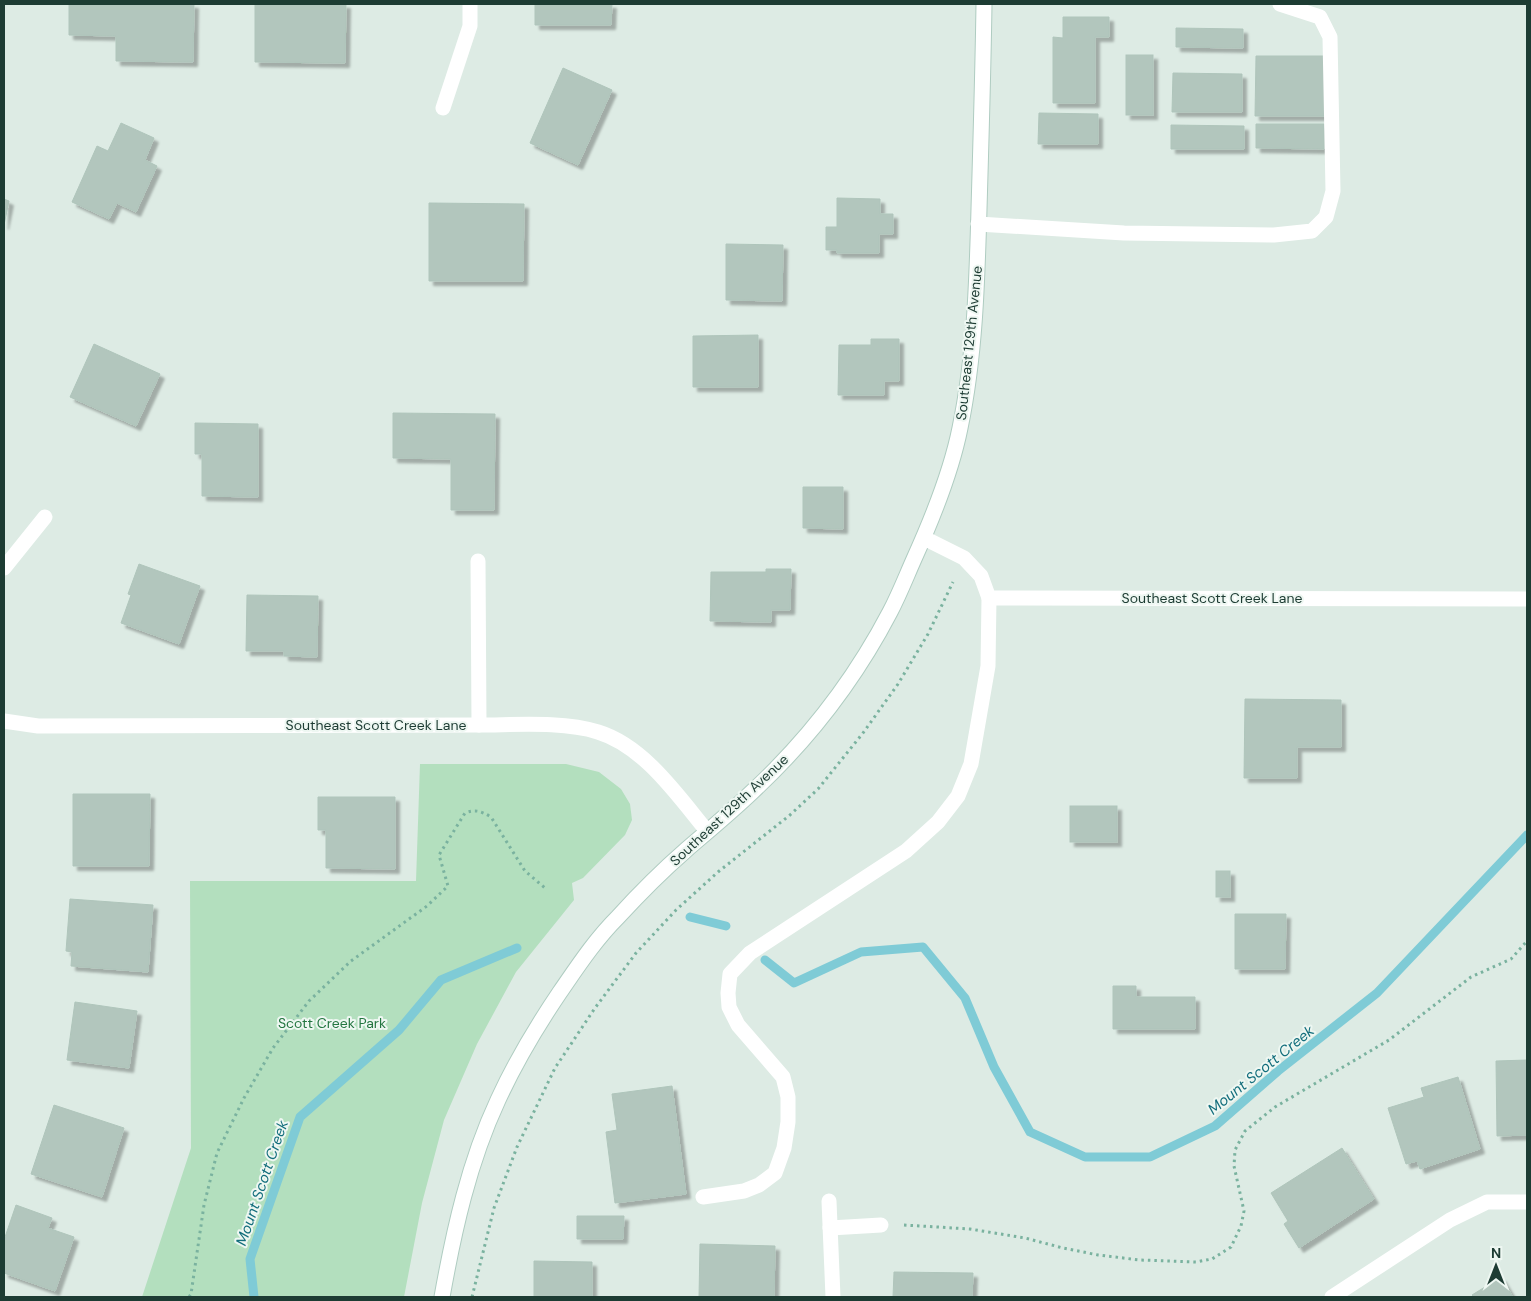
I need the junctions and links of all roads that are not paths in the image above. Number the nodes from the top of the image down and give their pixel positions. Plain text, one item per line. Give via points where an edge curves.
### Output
1 (470, 4) edge
2 (984, 4) edge
3 (1280, 4) edge
4 (443, 108) dead end
5 (978, 224) junction
6 (45, 517) dead end
7 (924, 538) junction
8 (478, 561) dead end
9 (4, 568) edge
10 (989, 598) junction
11 (1527, 599) edge
12 (4, 721) edge
13 (479, 725) junction
14 (707, 832) junction
15 (703, 1197) dead end
16 (829, 1201) dead end
17 (1527, 1202) edge
18 (880, 1225) road end
19 (830, 1228) junction
20 (442, 1297) edge
21 (833, 1297) edge
22 (1332, 1297) edge

1 - 4 street via 470,26
2 - 5 street, Southeast 129th Avenue
3 - 5 street via 1320,17 1330,37 1333,191 1326,217 1312,231 1274,235 1124,234
5 - 7 street, Southeast 129th Avenue via 966,396 950,467
6 - 9 street
7 - 10 street via 964,558 981,576
7 - 14 street, Southeast 129th Avenue via 889,615 821,717 751,794
8 - 13 street
10 - 11 street, Southeast Scott Creek Lane
10 - 15 street via 988,666 971,764 958,796 938,822 906,851 750,953 730,974 729,1007 738,1025 783,1077 788,1097 788,1122 784,1148 774,1173 759,1185 744,1191
12 - 13 street, Southeast Scott Creek Lane via 38,726
13 - 14 street, Southeast Scott Creek Lane via 578,728 618,740 653,768
14 - 20 street, Southeast 129th Avenue via 615,920 581,960 544,1015 498,1099 472,1166
16 - 19 street
17 - 22 street via 1487,1202 1450,1220
18 - 19 street
19 - 21 street

